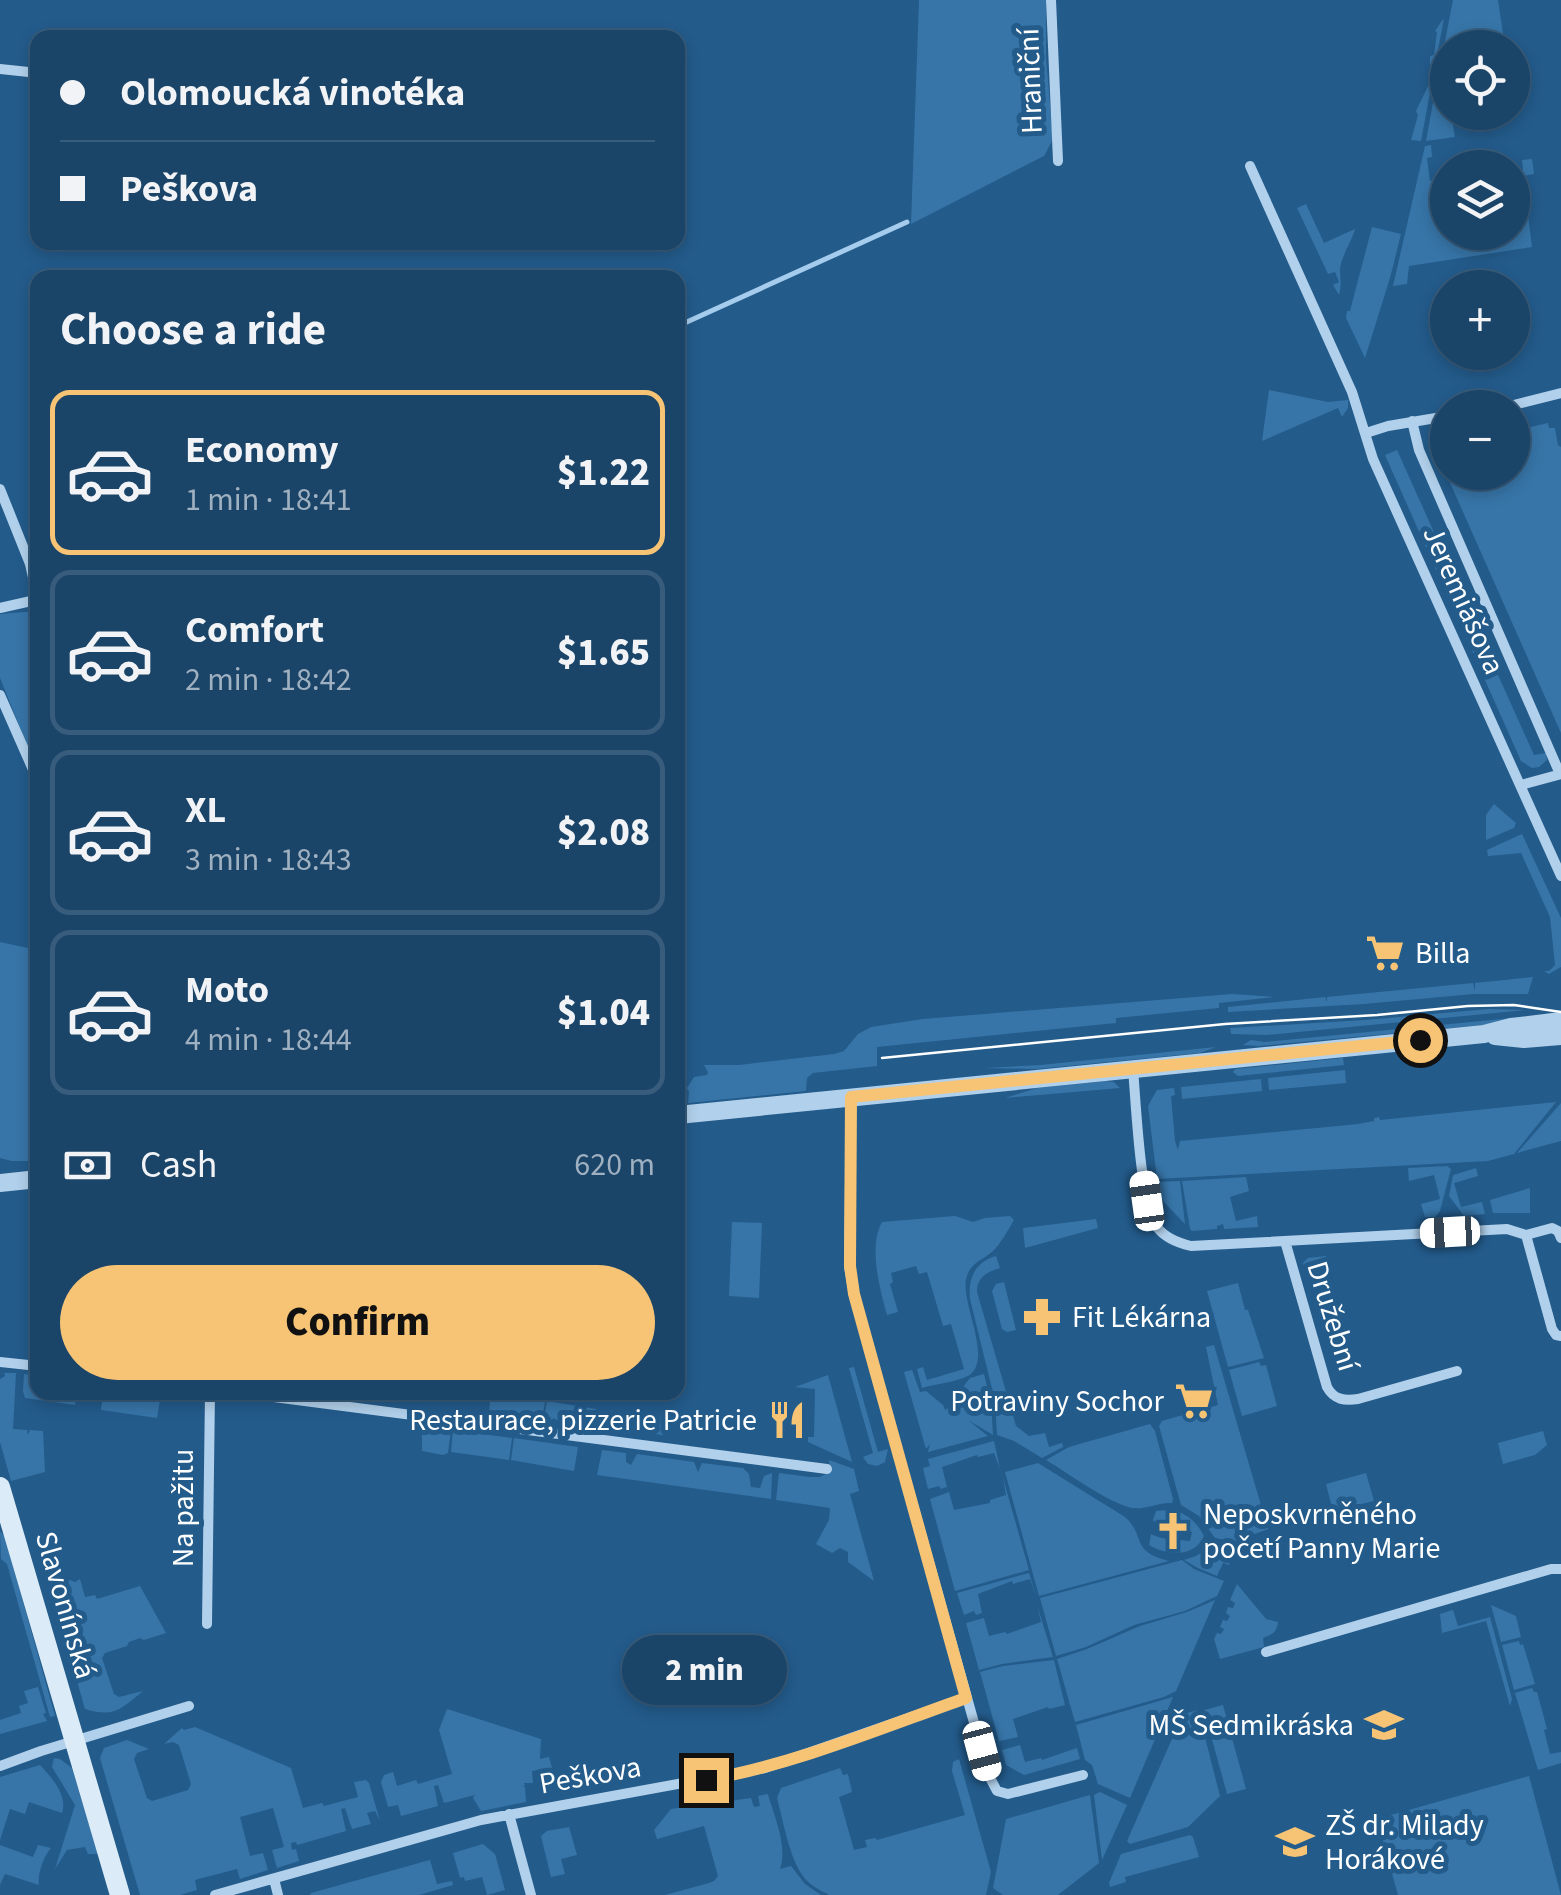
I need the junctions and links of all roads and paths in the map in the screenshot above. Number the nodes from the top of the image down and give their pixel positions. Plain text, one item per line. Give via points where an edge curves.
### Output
1 (1051, 0) edge
2 (0, 69) edge
3 (30, 72) edge
4 (1058, 161) dead end
5 (1250, 166) dead end
6 (1561, 393) edge
7 (1530, 401) edge
8 (1430, 418) edge
9 (1412, 421) junction
10 (1366, 433) junction
11 (0, 489) edge
12 (30, 568) edge
13 (30, 598) edge
14 (0, 608) edge
15 (0, 695) edge
16 (30, 763) edge
17 (1560, 774) edge
18 (1521, 785) junction
19 (1561, 876) edge
20 (1561, 1020) edge
21 (1484, 1034) junction
22 (1561, 1036) edge
23 (1133, 1069) junction
24 (851, 1097) junction
25 (685, 1113) edge
26 (30, 1180) edge
27 (0, 1183) edge
28 (1526, 1234) junction
29 (1561, 1238) edge
30 (1284, 1240) junction
31 (1561, 1336) edge
32 (0, 1362) edge
33 (30, 1365) edge
34 (1458, 1371) dead end
35 (210, 1400) edge
36 (297, 1400) edge
37 (826, 1469) dead end
38 (0, 1487) edge
39 (1561, 1569) edge
40 (207, 1624) dead end
41 (1266, 1652) dead end
42 (966, 1698) junction
43 (189, 1706) dead end
44 (74, 1740) junction
45 (0, 1766) edge
46 (1084, 1774) dead end
47 (510, 1814) junction
48 (274, 1879) junction
49 (120, 1895) edge
50 (215, 1895) edge
51 (278, 1895) edge
52 (531, 1895) edge

1 - 4 street, Hraniční
2 - 3 street
5 - 10 street, Jeremiášova
6 - 7 street
8 - 9 street
9 - 10 street
9 - 17 street, Jeremiášova
10 - 18 street, Jeremiášova
11 - 12 street
13 - 14 street
15 - 16 street
17 - 18 street, Jeremiášova
18 - 19 street, Jeremiášova
20 - 21 street
21 - 22 street
21 - 23 street
23 - 24 street
23 - 30 street, Družební via 1147,1201 1158,1228 1191,1246
24 - 25 street
24 - 42 street via 854,1294
26 - 27 street
28 - 29 street, Družební via 1552,1228
28 - 30 street, Družební via 1506,1229
28 - 31 street via 1552,1329
30 - 34 street, Družební via 1333,1396 1358,1399
32 - 33 street
35 - 40 street, Na pažitu
36 - 37 street
38 - 44 main road, Slavonínská
39 - 41 street
42 - 46 street via 997,1791 1012,1794
42 - 47 street, Peškova via 742,1774
43 - 44 street
44 - 45 street
44 - 49 main road, Slavonínská
47 - 48 street, Peškova
47 - 52 street, Peškova
48 - 50 street, Peškova
48 - 51 street

